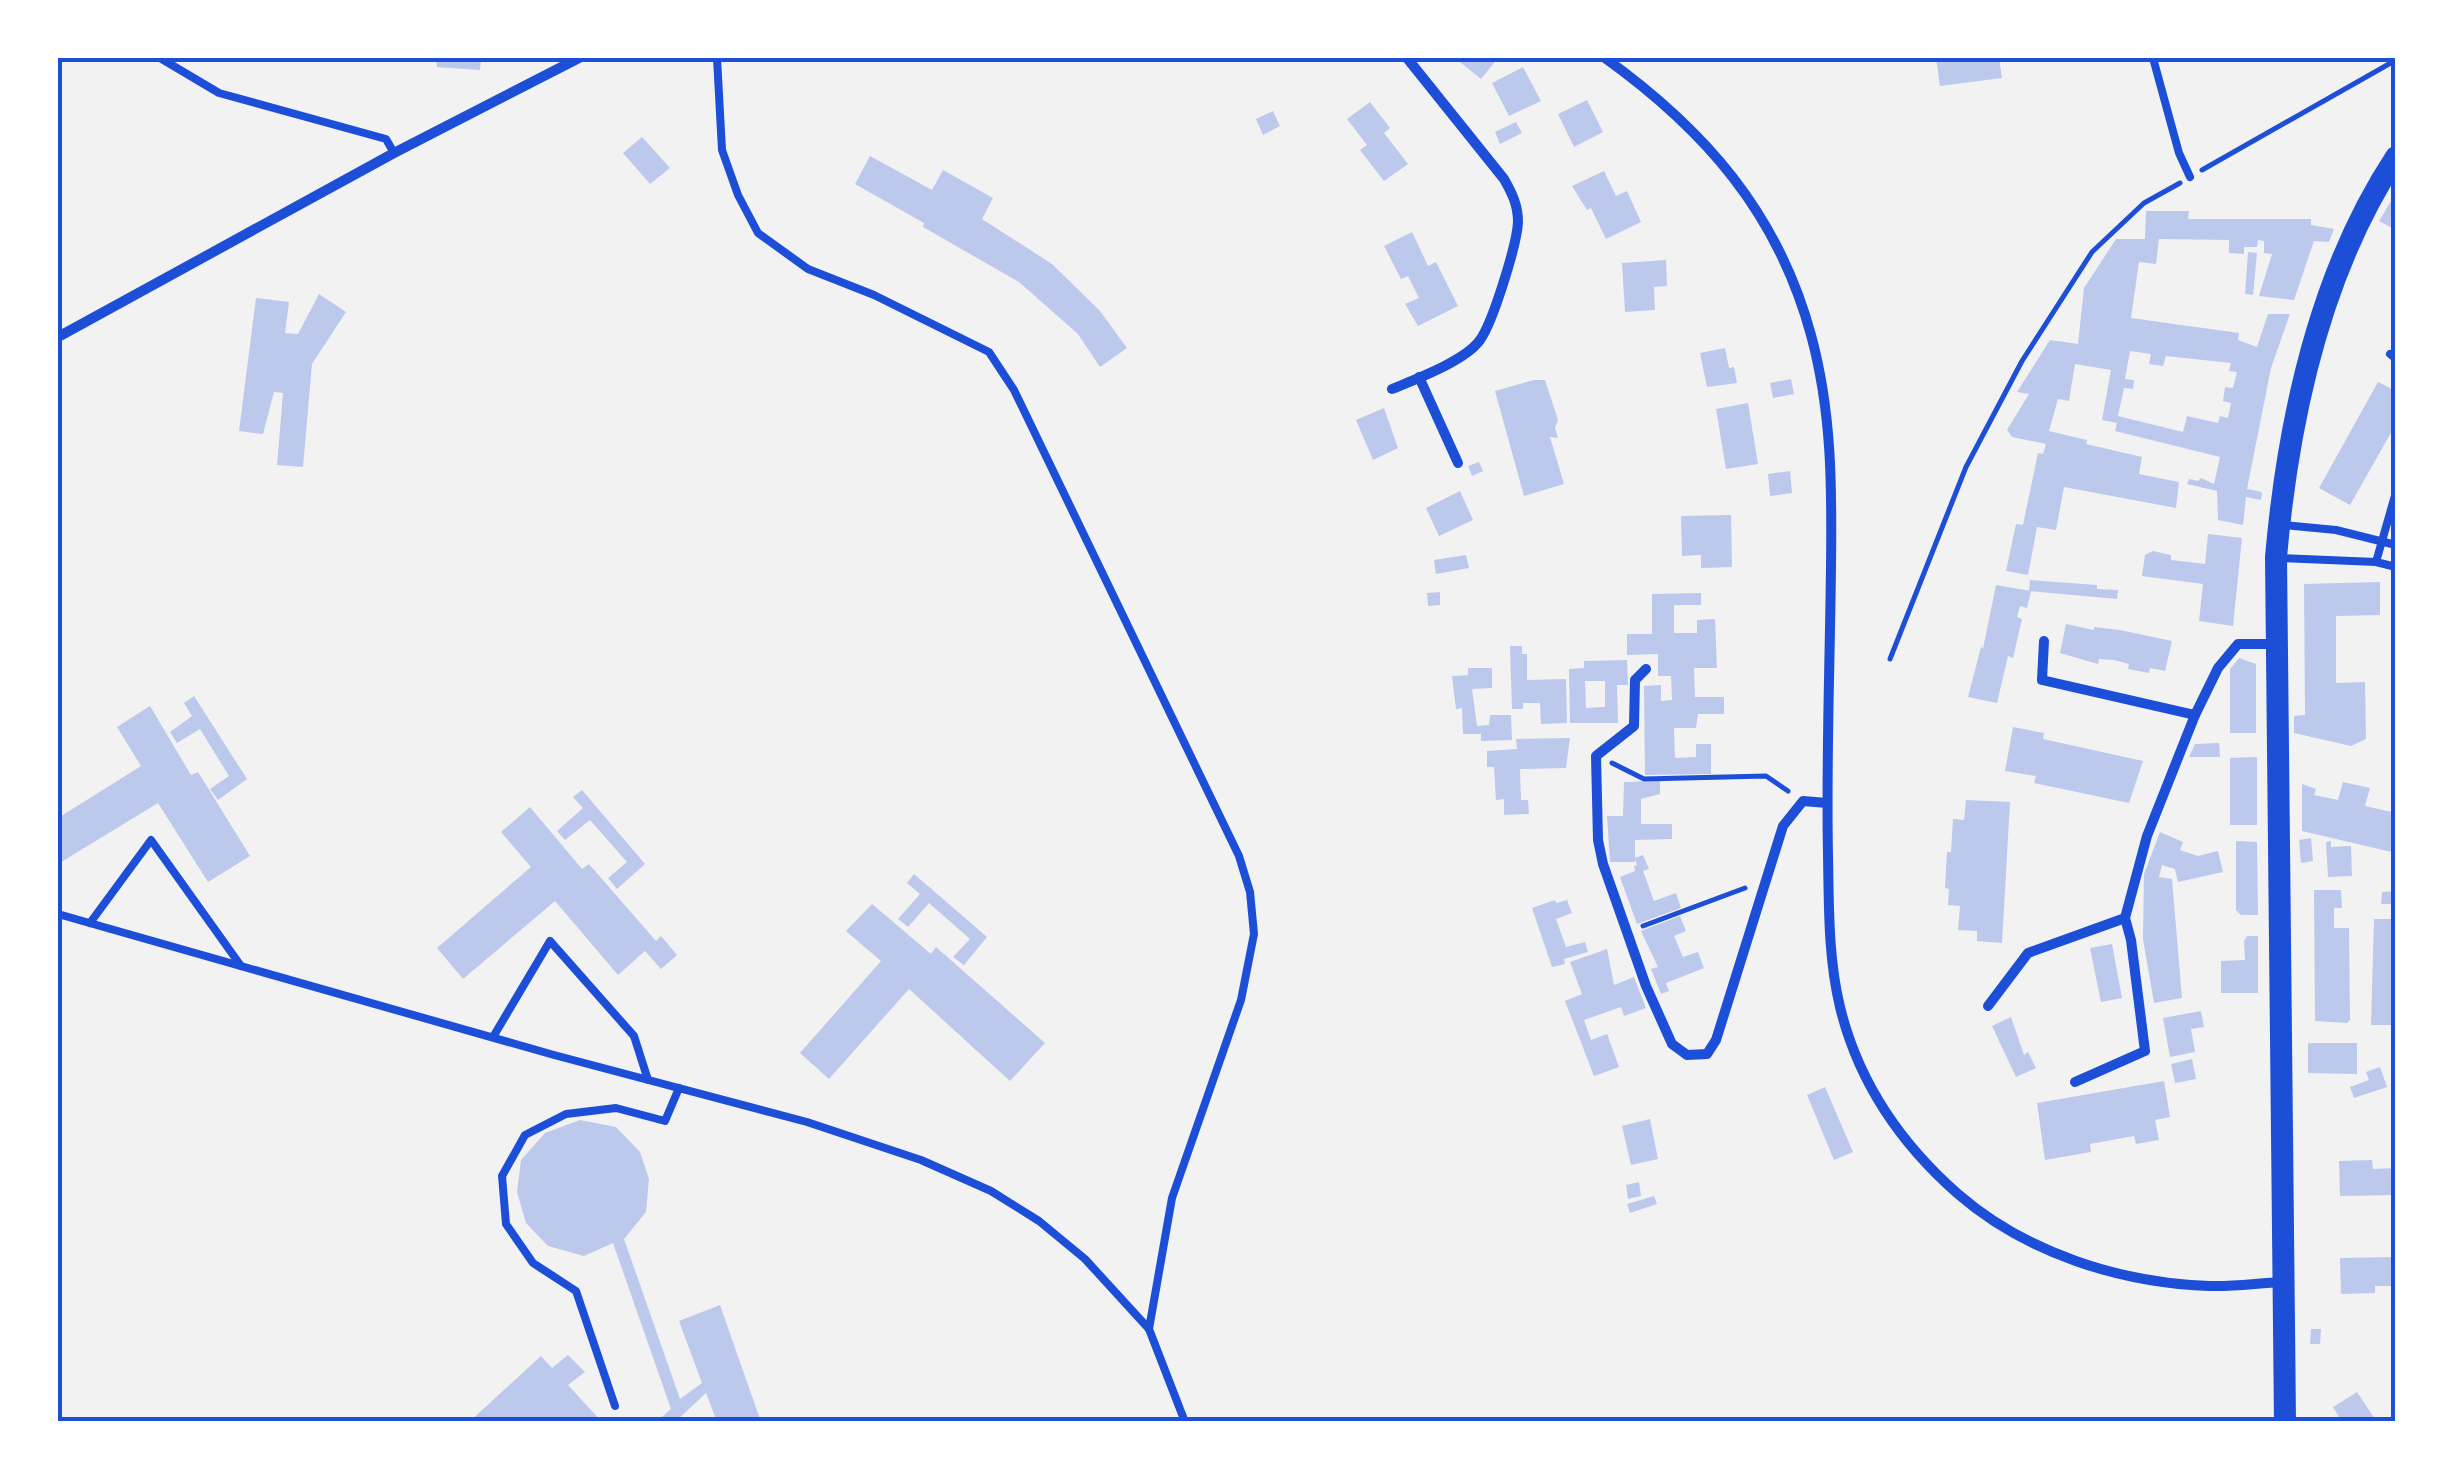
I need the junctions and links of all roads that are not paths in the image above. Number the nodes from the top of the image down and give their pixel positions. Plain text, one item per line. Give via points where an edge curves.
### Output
1 (160, 58) edge
2 (579, 58) edge
3 (717, 58) edge
4 (1407, 58) edge
5 (1605, 58) edge
6 (2153, 58) edge
7 (394, 154) junction
8 (2396, 157) edge
9 (2190, 176) road end
10 (58, 337) edge
11 (1420, 377) junction
12 (1392, 389) dead end
13 (1458, 464) dead end
14 (2396, 492) edge
15 (2279, 524) junction
16 (2380, 541) junction
17 (2396, 545) edge
18 (2276, 557) junction
19 (2376, 562) junction
20 (2396, 567) edge
21 (2044, 641) dead end
22 (2277, 644) junction
23 (1646, 669) dead end
24 (2195, 715) junction
25 (1826, 803) junction
26 (58, 914) edge
27 (2124, 918) junction
28 (90, 924) junction
29 (241, 966) junction
30 (1988, 1006) dead end
31 (493, 1037) junction
32 (648, 1080) junction
33 (2075, 1082) dead end
34 (679, 1088) junction
35 (2284, 1282) junction
36 (1150, 1329) junction
37 (615, 1406) dead end
38 (1185, 1422) edge
39 (2284, 1422) edge

1 - 7 lane via 219,93 386,139
2 - 7 street
3 - 36 lane via 722,150 758,233 808,269 989,352 1014,390 1238,856 1254,934 1241,1000 1172,1198
4 - 11 street via 1504,179 1518,220 1479,342
5 - 25 street via 1678,114 1720,159 1790,272 1811,332 1832,456
6 - 9 lane
7 - 10 street
8 - 15 main road via 2362,211 2334,282 2296,415
11 - 12 street
11 - 13 street
14 - 16 lane
15 - 16 lane
15 - 18 main road
16 - 17 lane
16 - 19 lane
18 - 19 lane
18 - 22 main road
19 - 20 lane
21 - 24 street via 2042,680
22 - 24 street via 2238,644
22 - 35 main road
23 - 25 street via 1635,680 1634,726 1596,756 1598,840 1626,932 1672,1044 1687,1054 1707,1054 1716,1040 1783,826 1803,801
24 - 27 street via 2147,836
25 - 35 street via 1829,942 1840,1008 1862,1070 1891,1122 1932,1170 1971,1206 2065,1259 2210,1286
26 - 28 lane
27 - 30 street via 2028,953
27 - 33 street via 2144,1051
28 - 29 lane
28 - 29 lane via 150,840
29 - 31 lane
31 - 32 lane
31 - 32 lane via 550,942 634,1036
32 - 34 lane
34 - 36 lane via 921,1160 991,1191 1085,1259
34 - 37 lane via 665,1121 616,1108 566,1114 525,1135 502,1176 506,1224 533,1263 576,1291
35 - 39 main road
36 - 38 lane

